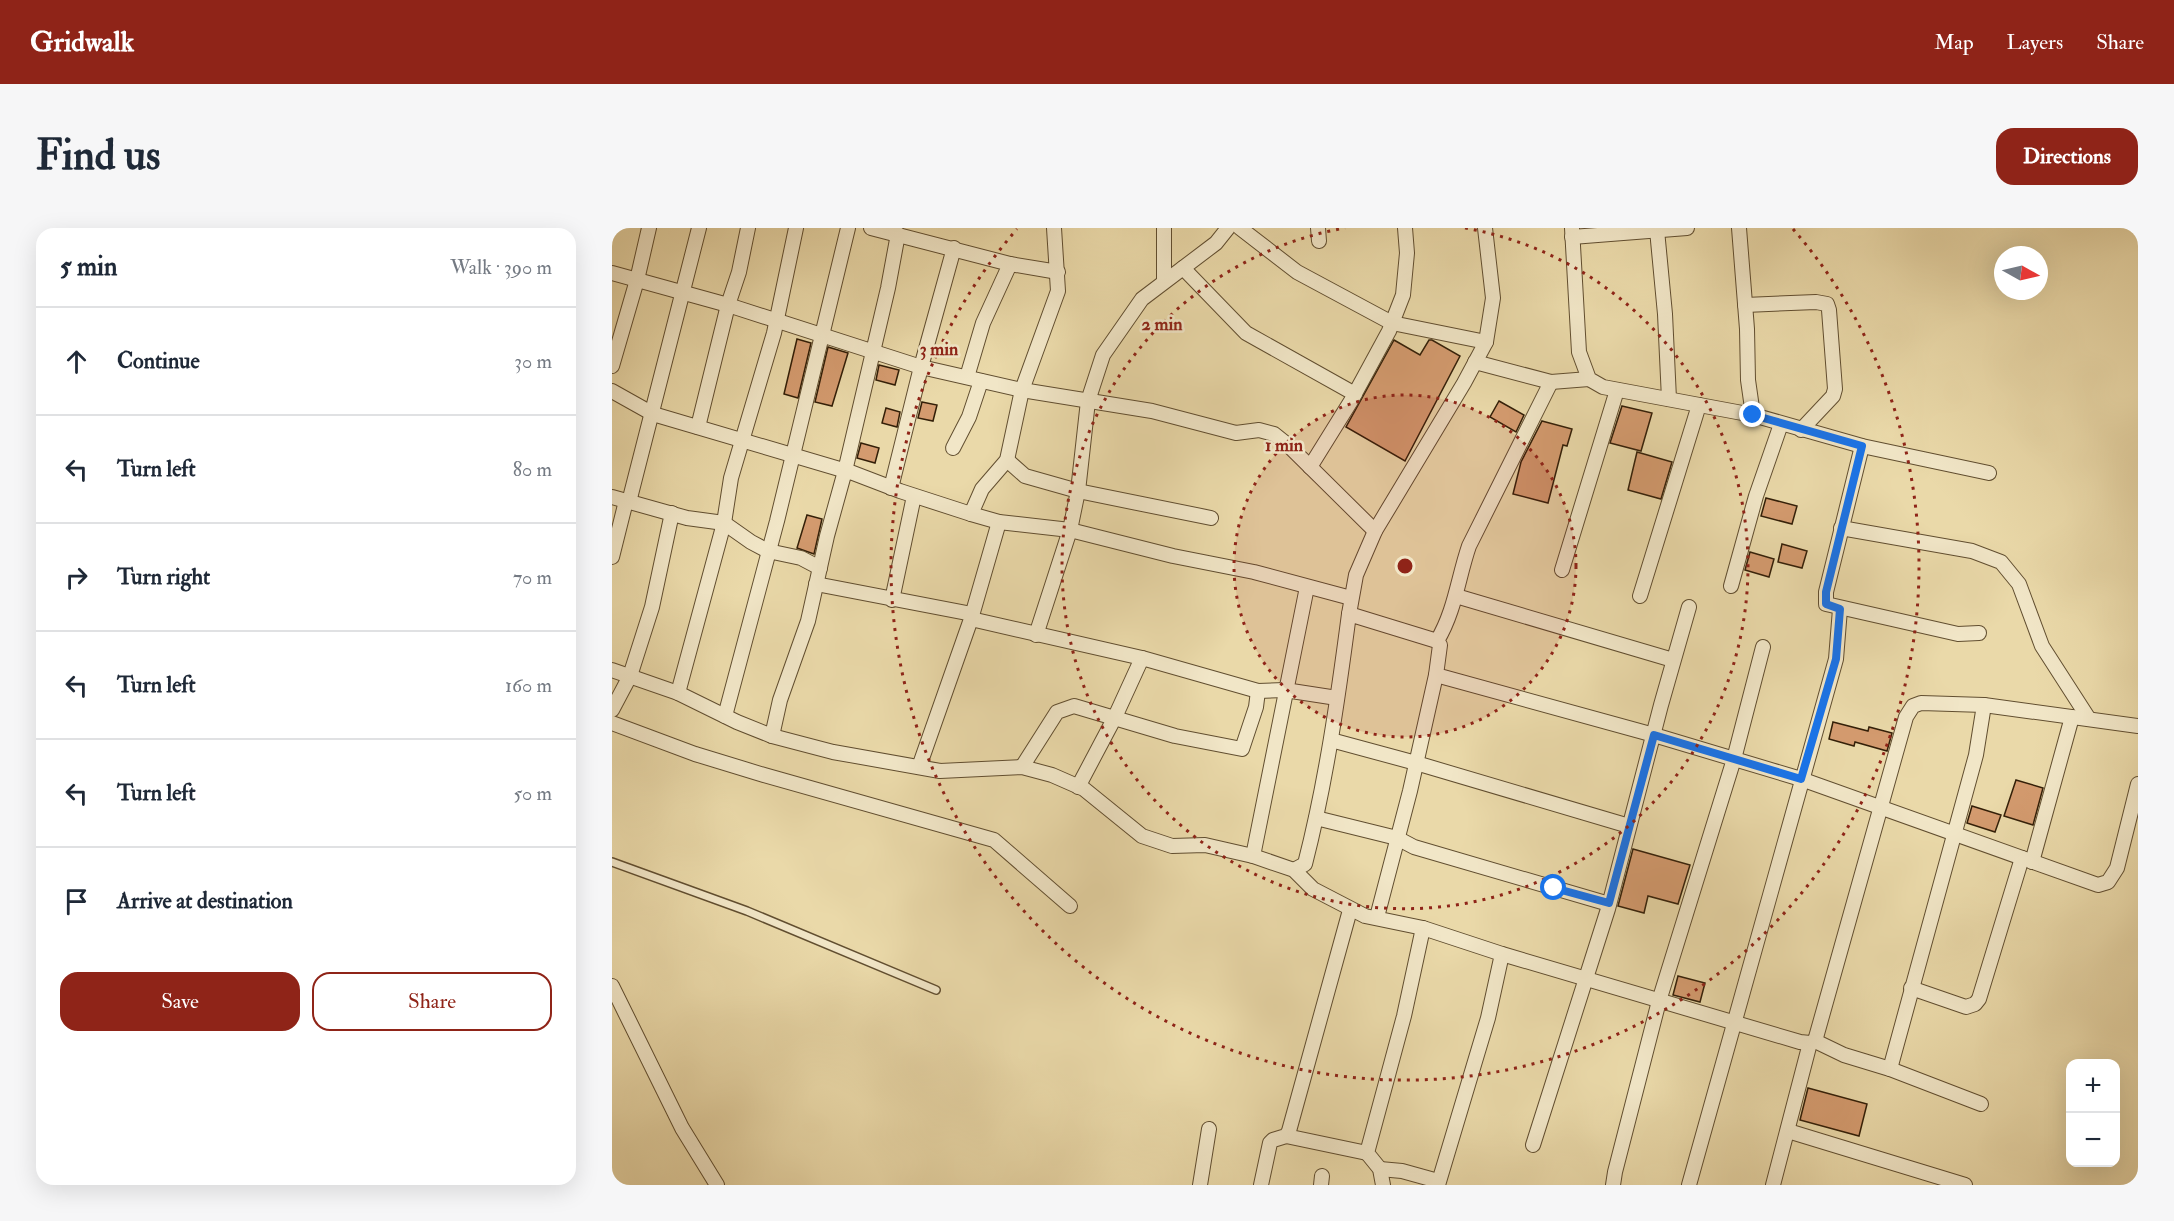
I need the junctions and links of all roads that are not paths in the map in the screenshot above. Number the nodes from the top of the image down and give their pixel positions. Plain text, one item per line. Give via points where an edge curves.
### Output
1 (649, 228) edge
2 (699, 228) edge
3 (748, 228) edge
4 (796, 228) edge
5 (848, 228) edge
6 (871, 228) edge
7 (1054, 228) edge
8 (1164, 228) edge
9 (1228, 228) edge
10 (1240, 228) edge
11 (1405, 228) edge
12 (1485, 228) edge
13 (1687, 228) edge
14 (1739, 228) edge
15 (1657, 230) junction
16 (1572, 232) edge
17 (898, 234) junction
18 (954, 248) junction
19 (1010, 264) junction
20 (1183, 268) junction
21 (1058, 272) junction
22 (612, 273) edge
23 (637, 280) junction
24 (1164, 281) junction
25 (682, 294) junction
26 (1745, 305) junction
27 (728, 306) junction
28 (775, 321) junction
29 (1392, 323) junction
30 (823, 335) junction
31 (1486, 342) junction
32 (873, 351) junction
33 (1475, 362) junction
34 (612, 366) edge
35 (921, 367) junction
36 (967, 377) junction
37 (1589, 379) junction
38 (981, 381) junction
39 (1551, 382) junction
40 (1022, 390) junction
41 (1617, 390) junction
42 (612, 391) edge
43 (1355, 394) junction
44 (1669, 399) junction
45 (1088, 401) junction
46 (1699, 405) junction
47 (653, 414) junction
48 (1753, 415) junction
49 (1781, 424) junction
50 (698, 427) junction
51 (1801, 430) junction
52 (742, 440) junction
53 (1862, 446) junction
54 (953, 448) dead end
55 (793, 456) junction
56 (1007, 460) junction
57 (1310, 467) junction
58 (845, 471) junction
59 (1989, 473) dead end
60 (891, 488) junction
61 (1078, 491) junction
62 (914, 496) junction
63 (622, 500) edge
64 (672, 513) junction
65 (971, 514) junction
66 (1211, 518) dead end
67 (999, 522) junction
68 (724, 523) junction
69 (1841, 528) junction
70 (1070, 530) junction
71 (1375, 531) junction
72 (768, 551) junction
73 (612, 557) edge
74 (820, 568) junction
75 (1563, 570) dead end
76 (816, 584) junction
77 (1731, 586) dead end
78 (1307, 587) junction
79 (1456, 596) junction
80 (1640, 596) dead end
81 (1351, 598) junction
82 (892, 600) junction
83 (1689, 607) dead end
84 (1840, 609) junction
85 (1349, 614) junction
86 (972, 617) junction
87 (1979, 633) dead end
88 (1036, 635) junction
89 (1437, 641) junction
90 (1763, 647) dead end
91 (1142, 658) junction
92 (1673, 660) junction
93 (612, 669) edge
94 (1436, 675) junction
95 (630, 676) junction
96 (1285, 690) junction
97 (1258, 691) junction
98 (678, 693) junction
99 (1337, 698) junction
100 (1984, 705) junction
101 (612, 710) edge
102 (725, 716) junction
103 (1114, 717) junction
104 (2072, 717) junction
105 (2089, 719) junction
106 (612, 723) edge
107 (2138, 726) edge
108 (1654, 735) junction
109 (772, 736) junction
110 (1331, 740) junction
111 (1734, 759) junction
112 (1416, 763) junction
113 (919, 767) junction
114 (1022, 767) junction
115 (1801, 779) junction
116 (2138, 783) edge
117 (1078, 787) junction
118 (1881, 808) junction
119 (1316, 818) junction
120 (1629, 826) junction
121 (1954, 833) junction
122 (1397, 838) junction
123 (1253, 856) junction
124 (2027, 860) junction
125 (612, 862) edge
126 (1294, 870) junction
127 (1609, 903) junction
128 (1070, 906) dead end
129 (1350, 910) junction
130 (1377, 917) junction
131 (1423, 928) junction
132 (1502, 954) junction
133 (1587, 978) junction
134 (612, 986) edge
135 (1911, 988) junction
136 (936, 990) dead end
137 (1659, 1001) junction
138 (1734, 1022) junction
139 (1812, 1042) junction
140 (1890, 1069) junction
141 (1982, 1104) dead end
142 (1209, 1129) dead end
143 (1788, 1131) junction
144 (1286, 1136) junction
145 (1533, 1145) dead end
146 (1367, 1153) junction
147 (1380, 1169) junction
148 (1438, 1183) edge
149 (717, 1185) edge
150 (1200, 1185) edge
151 (1261, 1185) edge
152 (1383, 1185) edge
153 (1613, 1185) edge
154 (1689, 1185) edge
155 (1773, 1185) edge
156 (1965, 1185) edge

1 - 23 street
2 - 25 street
3 - 27 street
4 - 28 street
5 - 30 street
6 - 17 street
7 - 21 street
8 - 24 street
9 - 20 street via 1216,243
10 - 29 street via 1297,272
11 - 29 street via 1406,274
12 - 31 street via 1493,298
13 - 15 street
14 - 26 street
15 - 16 street
15 - 44 street
16 - 37 street via 1579,352
17 - 18 street
17 - 32 street
18 - 19 street
18 - 35 street
19 - 21 street
19 - 36 street via 983,323
20 - 24 street
20 - 43 street via 1246,333
21 - 40 street via 1058,291
22 - 23 street
23 - 25 street
23 - 34 street
24 - 45 street via 1142,299 1103,355
25 - 27 street
25 - 47 street
26 - 48 street
26 - 51 street via 1827,304 1835,389
27 - 28 street
27 - 50 street
28 - 30 street
28 - 52 street
29 - 31 street
29 - 43 street
30 - 32 street
30 - 55 street
31 - 33 street
32 - 35 street
32 - 58 street
33 - 39 street
33 - 71 street
35 - 36 street
35 - 60 street
36 - 38 street
37 - 39 street
37 - 41 street
38 - 40 street
38 - 54 street via 966,425
39 - 79 street via 1469,546
40 - 45 street
40 - 56 street
41 - 44 street
41 - 75 street
42 - 47 street
43 - 57 street
44 - 46 street
45 - 57 street via 1152,411 1236,433 1259,430 1274,434
45 - 61 street
46 - 48 street
46 - 80 street
47 - 50 street
47 - 63 street
48 - 49 street
49 - 51 street
49 - 77 street
50 - 52 street
51 - 53 street
52 - 55 street
52 - 68 street
53 - 59 street
53 - 69 street
55 - 58 street
55 - 72 street
56 - 61 street via 1025,476
56 - 65 street via 982,489
57 - 71 street
58 - 60 street
58 - 74 street
60 - 62 street
61 - 66 street
61 - 70 street
62 - 65 street
62 - 82 street
63 - 64 street
63 - 73 street
64 - 68 street
64 - 95 street via 652,607
65 - 67 street
67 - 70 street
67 - 86 street
68 - 72 street
68 - 98 street
69 - 84 street via 1826,592 1826,604
69 - 105 street via 1972,551 2001,562 2019,584 2042,646
70 - 78 street
70 - 88 street
71 - 81 street via 1356,575
72 - 74 street via 801,558
72 - 102 street
74 - 76 street
76 - 82 street
76 - 109 street
78 - 81 street
78 - 96 street
79 - 89 street
79 - 92 street
81 - 85 street
82 - 86 street
83 - 92 street
84 - 87 street via 1958,634
84 - 115 street via 1836,659
85 - 89 street
85 - 99 street
86 - 88 street
86 - 113 street
88 - 91 street
89 - 94 street via 1440,645
90 - 111 street
91 - 97 street
91 - 103 street
92 - 108 street
93 - 95 street
94 - 108 street
94 - 112 street
95 - 98 street
95 - 101 street
96 - 97 street
96 - 99 street
96 - 123 street
97 - 103 street via 1242,748 1175,736
98 - 102 street
99 - 110 street
100 - 104 street
100 - 118 street via 1913,706 1906,717
100 - 121 street via 1976,755
102 - 109 street
103 - 114 street via 1074,706 1057,712
103 - 117 street
104 - 105 street
104 - 124 street
105 - 107 street
106 - 128 street via 695,754 994,840
108 - 111 street
108 - 120 street
109 - 113 street via 833,752
110 - 112 street
110 - 119 street
111 - 115 street
111 - 137 street
112 - 120 street
112 - 122 street
113 - 114 street via 940,771
114 - 117 street
115 - 118 street
115 - 138 street
116 - 124 street via 2117,868 2108,882 2098,885
117 - 123 street via 1142,836 1172,846 1205,845
118 - 121 street
118 - 139 street
119 - 122 street
119 - 126 street via 1305,864
120 - 127 street
121 - 124 street
121 - 135 street
122 - 127 street via 1414,847
122 - 130 street
123 - 126 street
124 - 135 street via 1975,1004 1966,1007
125 - 136 lane via 747,911
126 - 129 street via 1312,889
127 - 133 street
129 - 130 street
129 - 144 street
130 - 131 street
131 - 132 street
131 - 146 street
132 - 133 street
132 - 148 street via 1488,1018
133 - 137 street
133 - 145 street
134 - 149 street via 682,1128
135 - 140 street
137 - 138 street
137 - 153 street
138 - 139 street
138 - 154 street
139 - 140 street
139 - 143 street
140 - 141 street
142 - 150 street
143 - 155 street
143 - 156 street
144 - 146 street
144 - 151 street via 1270,1143
146 - 147 street
147 - 148 street via 1402,1171
147 - 152 street

